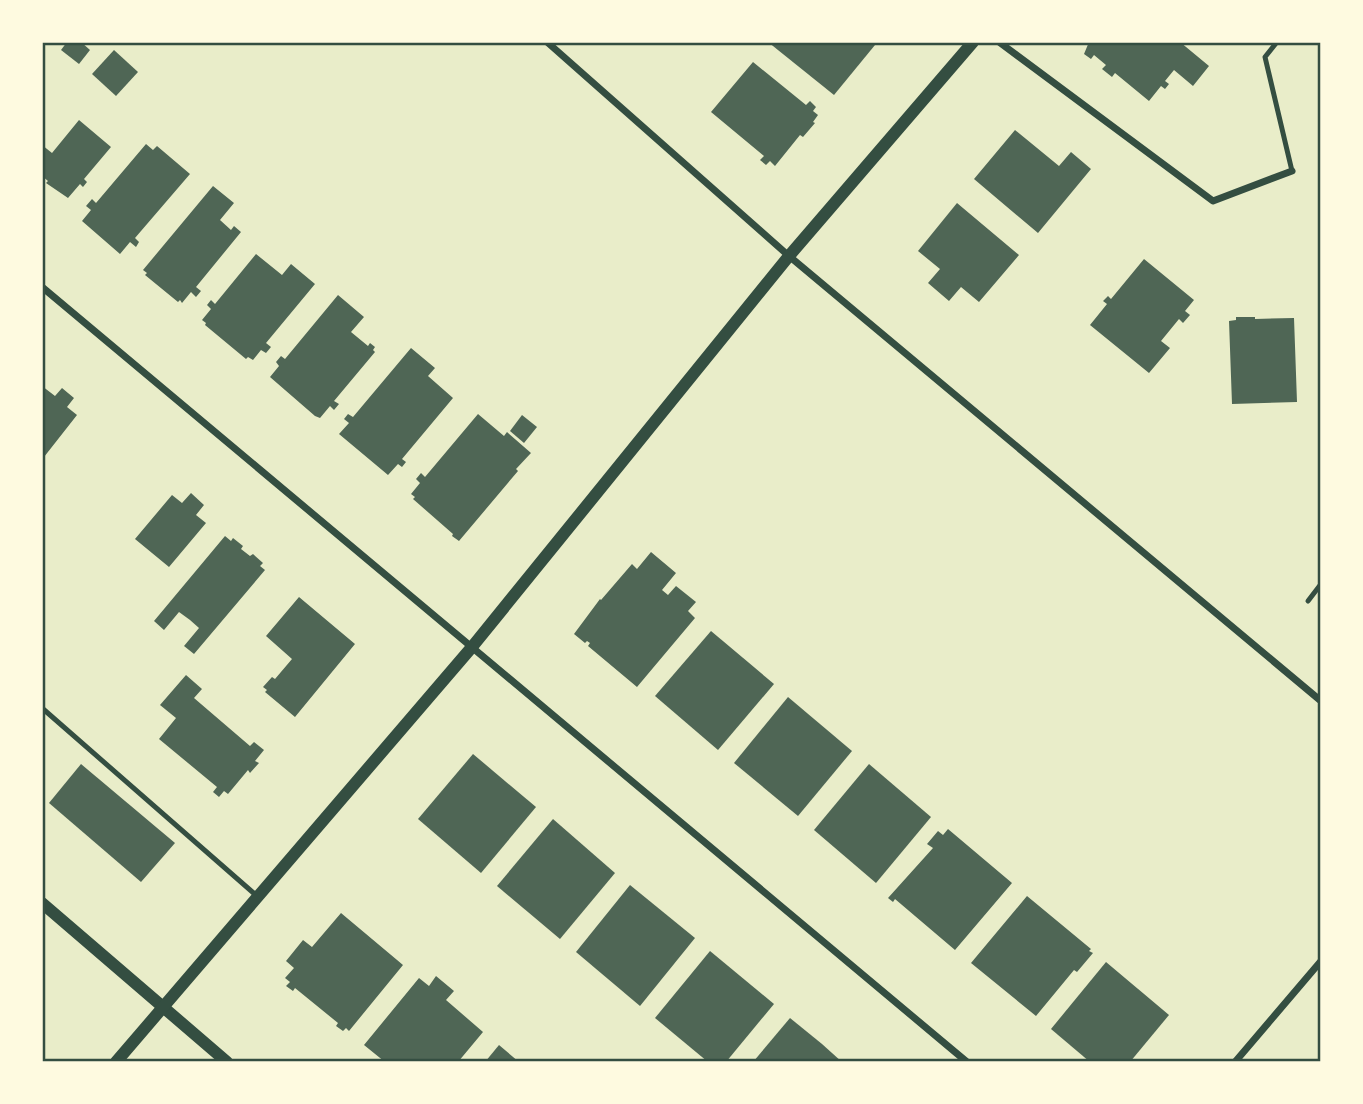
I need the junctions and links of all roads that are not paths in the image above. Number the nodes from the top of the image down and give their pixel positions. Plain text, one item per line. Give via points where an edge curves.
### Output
1 (547, 42) edge
2 (973, 42) edge
3 (999, 42) edge
4 (1277, 42) edge
5 (1292, 171) joint
6 (789, 256) junction
7 (42, 287) edge
8 (1321, 584) edge
9 (1308, 601) dead end
10 (472, 647) junction
11 (1321, 701) edge
12 (42, 708) edge
13 (257, 896) junction
14 (42, 904) edge
15 (1321, 961) edge
16 (163, 1006) junction
17 (116, 1062) edge
18 (227, 1062) edge
19 (967, 1062) edge
20 (1235, 1062) edge

1 - 6 street
2 - 6 street
3 - 5 street via 1213,201
4 - 5 lane via 1265,57
6 - 10 street
6 - 11 street
7 - 10 street
8 - 9 lane
10 - 13 street
10 - 19 street
12 - 13 lane
13 - 16 street
14 - 16 street
15 - 20 street
16 - 17 street
16 - 18 street

